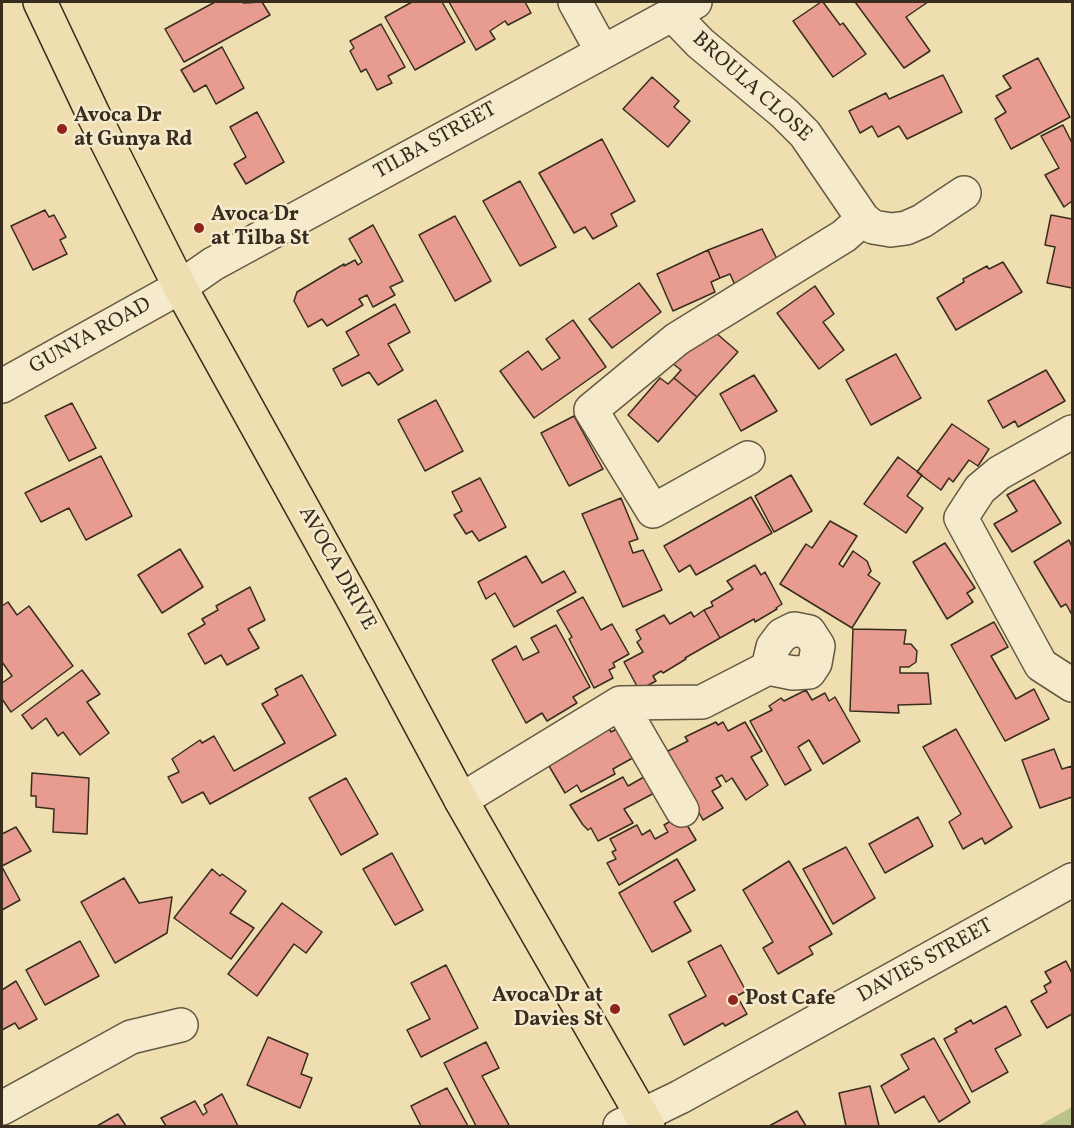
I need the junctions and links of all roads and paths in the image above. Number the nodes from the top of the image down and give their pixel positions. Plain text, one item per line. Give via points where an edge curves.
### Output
1 (40, 2) edge
2 (575, 2) edge
3 (684, 8) edge
4 (602, 51) junction
5 (964, 193) dead end
6 (863, 219) junction
7 (180, 287) junction
8 (2, 386) edge
9 (1072, 432) edge
10 (748, 458) dead end
11 (768, 668) dead end
12 (1072, 685) edge
13 (620, 703) junction
14 (461, 800) junction
15 (682, 810) dead end
16 (1072, 880) edge
17 (181, 1025) dead end
18 (2, 1108) edge
19 (637, 1123) edge

1 - 7 main road, AVOCA DRIVE
2 - 4 street
3 - 4 street, TILBA STREET
3 - 6 street, BROULA CLOSE via 700,43 805,134
4 - 7 street, TILBA STREET via 213,264
5 - 6 street via 906,228 873,227
6 - 10 street via 844,236 677,339 591,410 653,511
7 - 8 street, GUNYA ROAD
7 - 14 main road, AVOCA DRIVE
9 - 12 street via 999,473 980,489 961,518 1041,665
11 - 13 street via 702,702
13 - 14 street
13 - 15 street
14 - 19 main road, AVOCA DRIVE
16 - 19 street, DAVIES STREET
17 - 18 street via 131,1037

